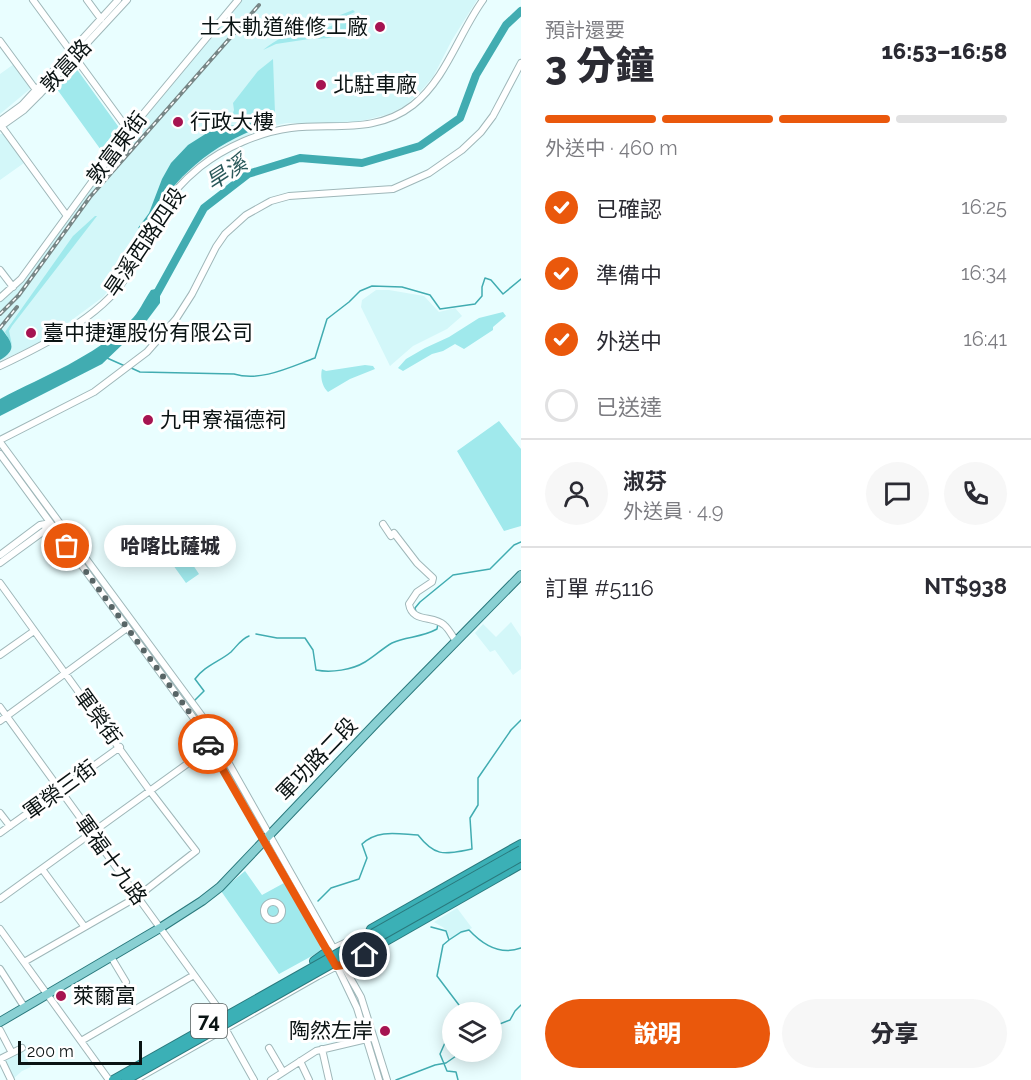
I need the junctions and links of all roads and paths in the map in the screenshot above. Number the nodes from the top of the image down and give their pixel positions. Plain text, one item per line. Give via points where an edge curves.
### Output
1 (33, 0) edge
2 (87, 0) edge
3 (118, 0) edge
4 (127, 0) edge
5 (238, 0) edge
6 (483, 0) edge
7 (101, 19) junction
8 (0, 41) edge
9 (72, 54) junction
10 (521, 63) edge
11 (36, 90) junction
12 (0, 124) edge
13 (129, 131) junction
14 (67, 216) junction
15 (0, 270) edge
16 (13, 287) junction
17 (0, 298) edge
18 (0, 366) edge
19 (0, 441) edge
20 (0, 454) edge
21 (50, 523) junction
22 (383, 524) dead end
23 (0, 555) edge
24 (0, 563) edge
25 (521, 575) edge
26 (0, 583) edge
27 (127, 628) junction
28 (34, 631) junction
29 (456, 640) junction
30 (0, 655) edge
31 (65, 674) junction
32 (0, 707) edge
33 (7, 716) junction
34 (0, 721) edge
35 (217, 742) junction
36 (120, 747) junction
37 (210, 747) junction
38 (61, 790) junction
39 (150, 791) junction
40 (0, 813) edge
41 (10, 826) junction
42 (0, 833) edge
43 (92, 833) junction
44 (267, 837) junction
45 (521, 847) edge
46 (521, 860) edge
47 (42, 868) junction
48 (137, 897) junction
49 (0, 899) edge
50 (84, 926) junction
51 (160, 928) junction
52 (0, 929) edge
53 (371, 929) joint
54 (380, 945) joint
55 (331, 949) junction
56 (111, 957) junction
57 (24, 962) junction
58 (340, 966) junction
59 (0, 969) edge
60 (194, 975) junction
61 (126, 982) dead end
62 (47, 995) junction
63 (25, 1008) junction
64 (222, 1014) junction
65 (0, 1022) edge
66 (226, 1029) junction
67 (0, 1030) edge
68 (375, 1037) junction
69 (367, 1039) junction
70 (81, 1041) junction
71 (22, 1048) dead end
72 (270, 1048) dead end
73 (322, 1049) junction
74 (12, 1053) junction
75 (0, 1059) edge
76 (300, 1061) junction
77 (283, 1072) junction
78 (11, 1080) edge
79 (108, 1080) edge
80 (126, 1080) edge
81 (135, 1080) edge
82 (254, 1080) edge
83 (271, 1080) edge
84 (309, 1080) edge
85 (329, 1080) edge
86 (379, 1080) edge
87 (387, 1080) edge

1 - 9 street
2 - 7 street
3 - 7 street, 敦富路
4 - 9 street, 敦富路
5 - 13 street, 敦富東街
6 - 18 street, 旱溪西路四段 via 439,75 416,103 373,124 293,128 254,137 200,167 157,216 135,264 110,297 44,345
7 - 9 street, 敦富路
8 - 11 street
9 - 11 street, 敦富路
9 - 12 street, 敦富路 via 24,110
9 - 13 street
10 - 19 street via 481,132 429,173 393,189 289,196 246,215 225,234 181,311 147,352 94,392
11 - 12 street, 敦富路
12 - 14 street
13 - 14 street, 敦富東街
14 - 16 street, 敦富東街
15 - 16 street
16 - 17 street, 敦富東街
19 - 35 street via 202,716
20 - 21 street
21 - 23 street via 40,525
21 - 24 street
21 - 27 street
22 - 29 street via 433,578 413,597 410,608 418,616 444,624
25 - 29 main road, 軍功路二段
26 - 28 street, 軍榮街
27 - 31 street
27 - 37 street via 195,720
28 - 30 street
28 - 31 street, 軍榮街
29 - 44 main road, 軍功路二段
31 - 33 street
31 - 36 street, 軍榮街
32 - 33 street, 軍福十九路
33 - 34 street
33 - 38 street, 軍福十九路
35 - 37 street
35 - 44 street
36 - 38 street, 軍榮三街
36 - 39 street, 軍榮街
37 - 39 street
37 - 44 street
38 - 41 street, 軍榮三街
38 - 43 street, 軍福十九路
39 - 43 street
39 - 48 street, 軍榮街 via 196,851
40 - 41 street
41 - 42 street, 軍榮三街
43 - 47 street
43 - 48 street, 軍福十九路
44 - 51 main road, 軍功路二段 via 220,887
44 - 55 street
45 - 53 highway, 74
45 - 79 highway, 74, bridge
46 - 54 highway, 74
46 - 80 highway, 74, bridge
47 - 49 street
47 - 50 street
48 - 50 street
48 - 51 street, 軍福十九路
50 - 57 street
51 - 56 main road, 軍功路二段
51 - 60 street, 軍福十九路
52 - 57 street
53 - 55 street
54 - 58 street
55 - 58 street
55 - 64 street via 324,959
55 - 79 highway, 74
56 - 61 street
56 - 62 main road, 軍功路二段
57 - 62 street
58 - 66 street
58 - 68 street via 361,998
58 - 69 street
59 - 63 street
60 - 64 street, 軍福十九路
60 - 70 street
62 - 63 main road, 軍功路二段
62 - 70 street
63 - 65 main road, 軍功路二段
64 - 66 street, 軍福十九路
64 - 79 street
66 - 81 street
66 - 82 street, 軍福十九路
67 - 74 street
68 - 69 street
68 - 87 street
69 - 73 street
69 - 86 street
70 - 79 street
71 - 74 street
72 - 77 street
73 - 76 street
73 - 85 street
74 - 75 street
75 - 78 street
76 - 77 street
76 - 84 street
77 - 83 street

